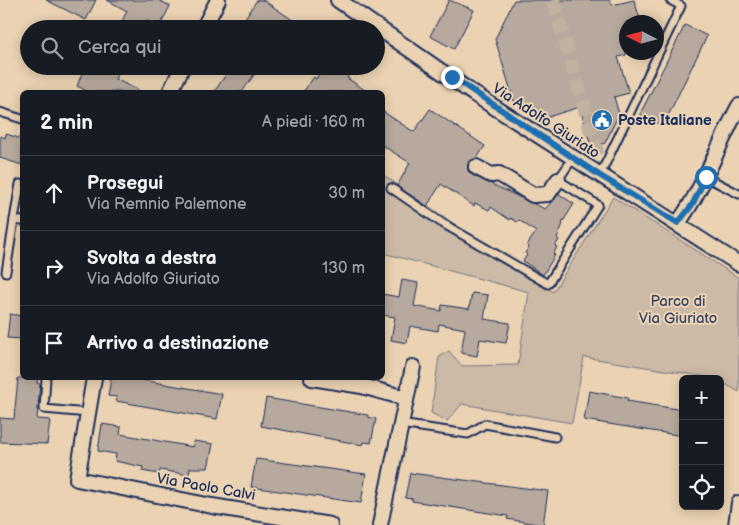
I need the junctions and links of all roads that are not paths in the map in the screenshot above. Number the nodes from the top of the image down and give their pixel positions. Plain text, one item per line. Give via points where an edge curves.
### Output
1 (218, 0) edge
2 (338, 0) edge
3 (670, 0) edge
4 (208, 20) edge
5 (367, 20) edge
6 (385, 32) edge
7 (178, 75) edge
8 (171, 90) edge
9 (739, 106) edge
10 (0, 112) edge
11 (20, 118) edge
12 (573, 158) junction
13 (476, 167) dead end
14 (599, 175) junction
15 (706, 177) junction
16 (558, 180) junction
17 (20, 184) dead end
18 (391, 188) dead end
19 (739, 194) edge
20 (14, 220) junction
21 (20, 221) edge
22 (678, 223) junction
23 (739, 264) edge
24 (6, 272) dead end
25 (413, 366) dead end
26 (46, 380) edge
27 (94, 380) edge
28 (324, 380) edge
29 (405, 398) junction
30 (88, 413) junction
31 (400, 424) junction
32 (556, 437) dead end
33 (739, 503) edge
34 (330, 525) edge
35 (380, 525) edge
36 (736, 525) edge

1 - 4 street
2 - 5 street, Via Adolfo Giuriato
3 - 14 lane via 681,6
6 - 12 street, Via Adolfo Giuriato
7 - 8 street
9 - 15 street
10 - 11 lane
12 - 14 street, Via Adolfo Giuriato
12 - 16 lane
13 - 16 street via 491,175 499,174 533,195 548,194
14 - 22 street, Via Adolfo Giuriato
15 - 19 lane
15 - 22 street via 692,205
16 - 18 lane via 598,205 548,284 442,223
17 - 20 lane
20 - 21 lane
20 - 24 lane
22 - 23 street, Via Adolfo Giuriato
25 - 29 street
26 - 30 lane via 44,409
27 - 30 street
28 - 29 street
29 - 31 street
30 - 34 street, Via Paolo Calvi via 76,479
31 - 32 lane via 468,434 485,424
31 - 35 street
33 - 36 street

